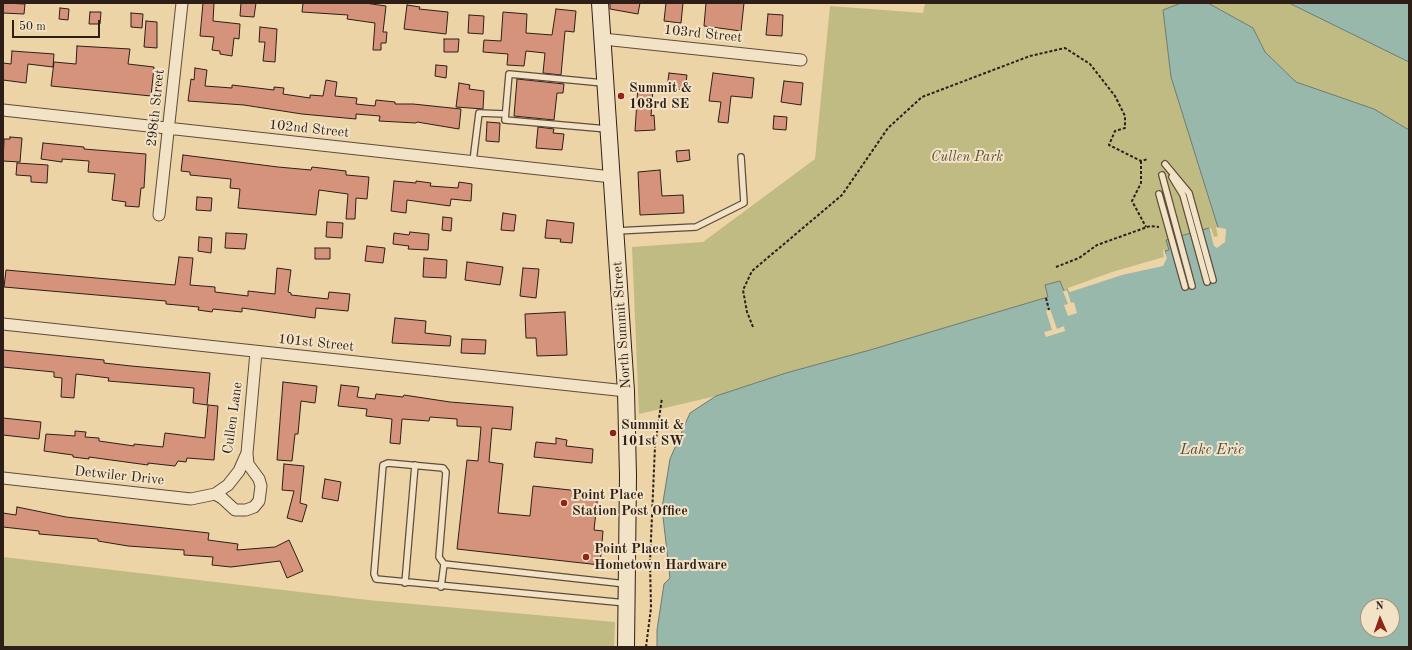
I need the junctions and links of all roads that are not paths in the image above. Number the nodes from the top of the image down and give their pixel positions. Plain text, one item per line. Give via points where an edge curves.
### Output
1 (182, 3) edge
2 (600, 3) edge
3 (603, 39) junction
4 (801, 60) dead end
5 (606, 83) junction
6 (3, 110) edge
7 (505, 114) junction
8 (168, 128) junction
9 (608, 129) junction
10 (742, 157) dead end
11 (473, 161) junction
12 (1162, 175) dead end
13 (612, 177) junction
14 (1159, 194) dead end
15 (159, 215) dead end
16 (616, 231) junction
17 (1210, 281) joint
18 (1192, 286) dead end
19 (1185, 288) dead end
20 (3, 324) edge
21 (256, 352) junction
22 (626, 392) junction
23 (247, 453) junction
24 (415, 466) junction
25 (3, 478) edge
26 (228, 485) joint
27 (215, 494) junction
28 (444, 564) junction
29 (405, 583) junction
30 (626, 584) junction
31 (441, 587) junction
32 (626, 604) junction
33 (626, 647) edge

1 - 8 street, 298th Street
2 - 3 main road, North Summit Street
3 - 4 street, 103rd Street
3 - 5 main road, North Summit Street
5 - 7 lane via 509,74
5 - 9 main road, North Summit Street
6 - 8 street, 102nd Street
7 - 9 lane via 505,120
7 - 11 lane via 479,113
8 - 11 street, 102nd Street
8 - 15 street, 298th Street
9 - 13 main road, North Summit Street
10 - 16 lane via 744,203 696,227
11 - 13 street, 102nd Street
12 - 18 lane
13 - 16 main road, North Summit Street
14 - 19 lane
16 - 22 main road, North Summit Street
17 - 17 lane via 1190,193 1165,164 1183,195
20 - 21 street, 101st Street
21 - 22 street, 101st Street
21 - 23 street, Cullen Lane
22 - 30 main road, North Summit Street
23 - 26 street, Cullen Lane via 239,471
23 - 27 street via 248,464 261,486 259,501 254,507 235,510
24 - 28 lane via 443,468 446,472 439,557
24 - 29 lane
24 - 29 lane via 388,463 383,465 382,469 375,576 382,581
25 - 27 street, Detwiler Drive via 191,499
26 - 27 street, Detwiler Drive
28 - 30 lane
28 - 31 lane
29 - 31 lane
30 - 32 main road, North Summit Street
31 - 32 lane
32 - 33 main road, North Summit Street

